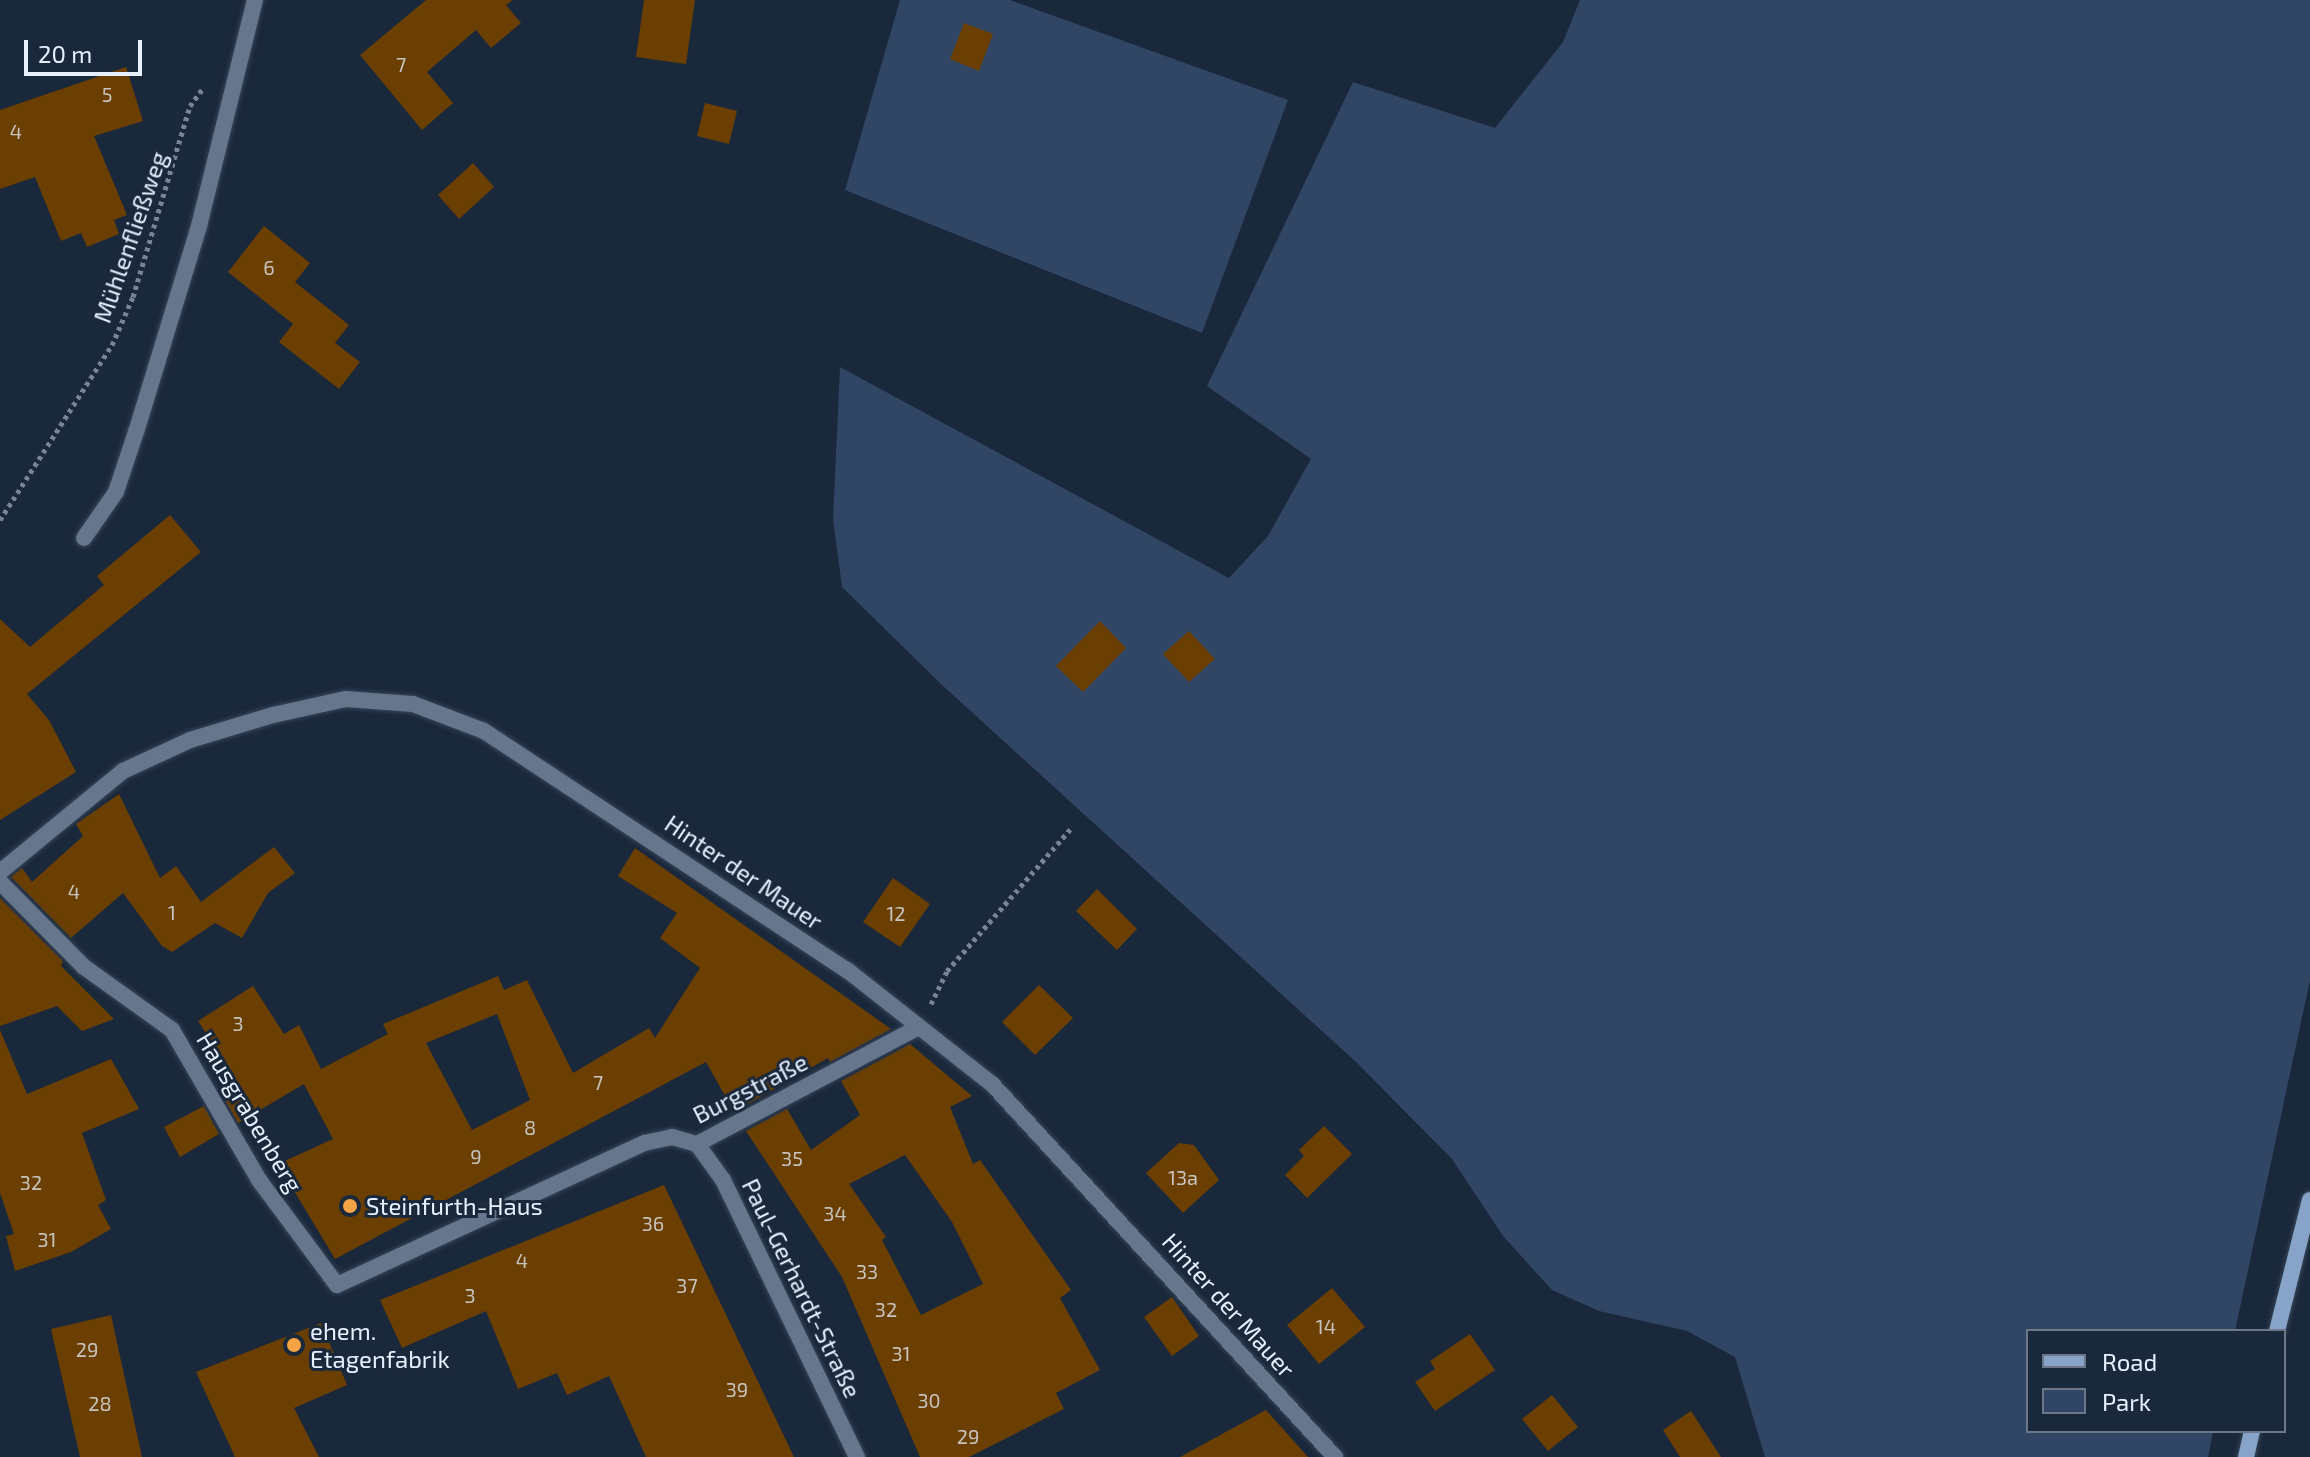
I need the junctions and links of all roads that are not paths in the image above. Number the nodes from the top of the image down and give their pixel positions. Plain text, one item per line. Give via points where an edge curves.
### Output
1 (255, 0) edge
2 (84, 538) dead end
3 (0, 872) edge
4 (0, 882) edge
5 (919, 1027) junction
6 (697, 1144) junction
7 (2310, 1200) edge
8 (337, 1285) joint
9 (2278, 1329) edge
10 (2252, 1433) edge
11 (857, 1457) edge
12 (1335, 1457) edge
13 (2246, 1457) edge

1 - 2 street via 199,226 137,429 116,492
3 - 5 street, Hinter der Mauer via 123,771 190,740 346,699 413,704 484,731 595,801 847,970
4 - 8 street, Hausgrabenberg via 84,967 172,1030 259,1180
5 - 6 street, Burgstraße
5 - 12 street, Hinter der Mauer via 992,1084
6 - 8 street, Burgstraße via 672,1137 644,1143
6 - 11 street, Paul-Gerhardt-Straße via 723,1180
7 - 9 main road
10 - 13 main road

